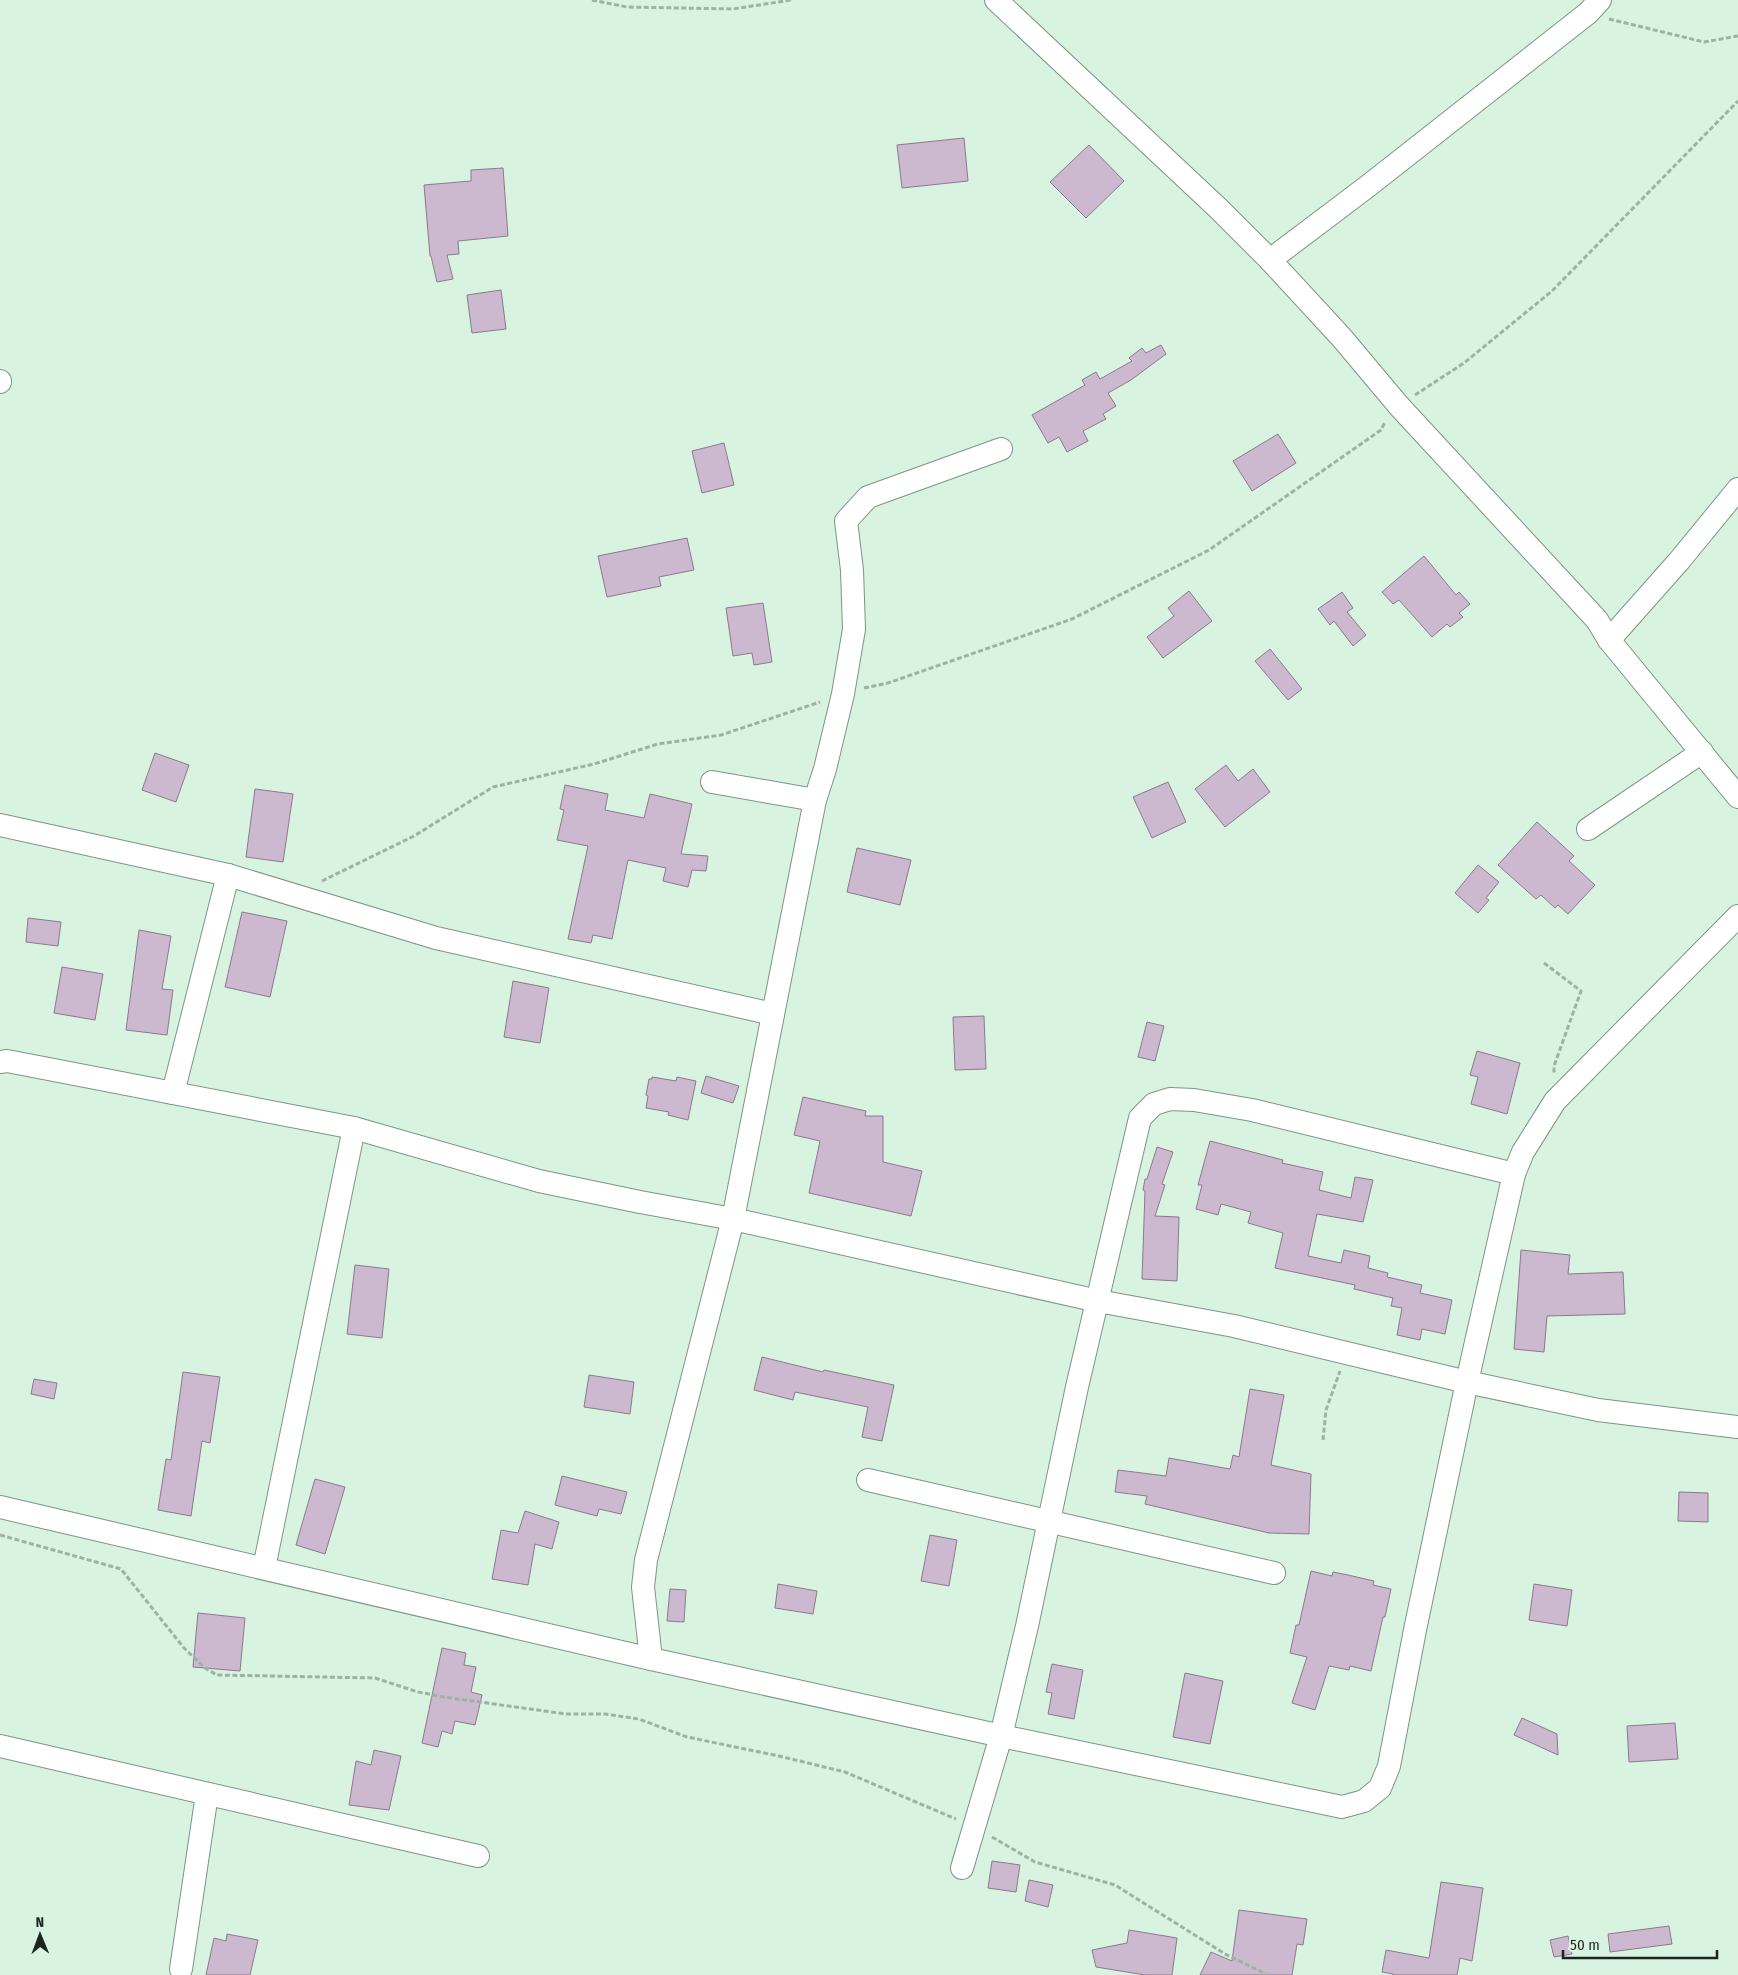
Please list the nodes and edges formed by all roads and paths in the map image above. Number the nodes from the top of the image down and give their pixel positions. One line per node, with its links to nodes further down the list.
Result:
1 (592, 0): 2 (path)
2 (790, 0)
3 (996, 0): 7 (street)
4 (1594, 7): 5 (path); 7 (street)
5 (1738, 36)
6 (1738, 101): 8 (path)
7 (1270, 260): 8 (street)
8 (1399, 406): 11 (street)
9 (1001, 449): 15 (street)
10 (1738, 489): 11 (street)
11 (1609, 640): 12 (street)
12 (1702, 752): 14 (street); 17 (street)
13 (712, 782): 15 (street)
14 (1738, 797)
15 (816, 800): 21 (street)
16 (0, 825): 18 (street)
17 (1588, 829)
18 (228, 876): 21 (street); 23 (street)
19 (1738, 916): 24 (street)
20 (1544, 963): 24 (path)
21 (772, 1014): 27 (street)
22 (0, 1062): 23 (street)
23 (173, 1093): 25 (street)
24 (1555, 1101): 26 (street)
25 (354, 1128): 27 (street); 37 (street)
26 (1514, 1174): 28 (street); 30 (street)
27 (733, 1219): 28 (street); 39 (street)
28 (1098, 1301): 29 (street); 35 (street)
29 (1339, 1351): 30 (street); 32 (path)
30 (1467, 1382): 31 (street); 40 (street)
31 (1738, 1427)
32 (1322, 1440)
33 (868, 1480): 35 (street)
34 (0, 1507): 37 (street)
35 (1049, 1522): 38 (street); 40 (street)
36 (0, 1535): 43 (path)
37 (264, 1568): 39 (street)
38 (1274, 1573)
39 (651, 1659): 40 (street)
40 (1001, 1736): 43 (street)
41 (0, 1746): 42 (street)
42 (207, 1794): 44 (street); 46 (street)
43 (974, 1826): 45 (street); 47 (path)
44 (478, 1856)
45 (962, 1868)
46 (181, 1969)
47 (1268, 1975)

